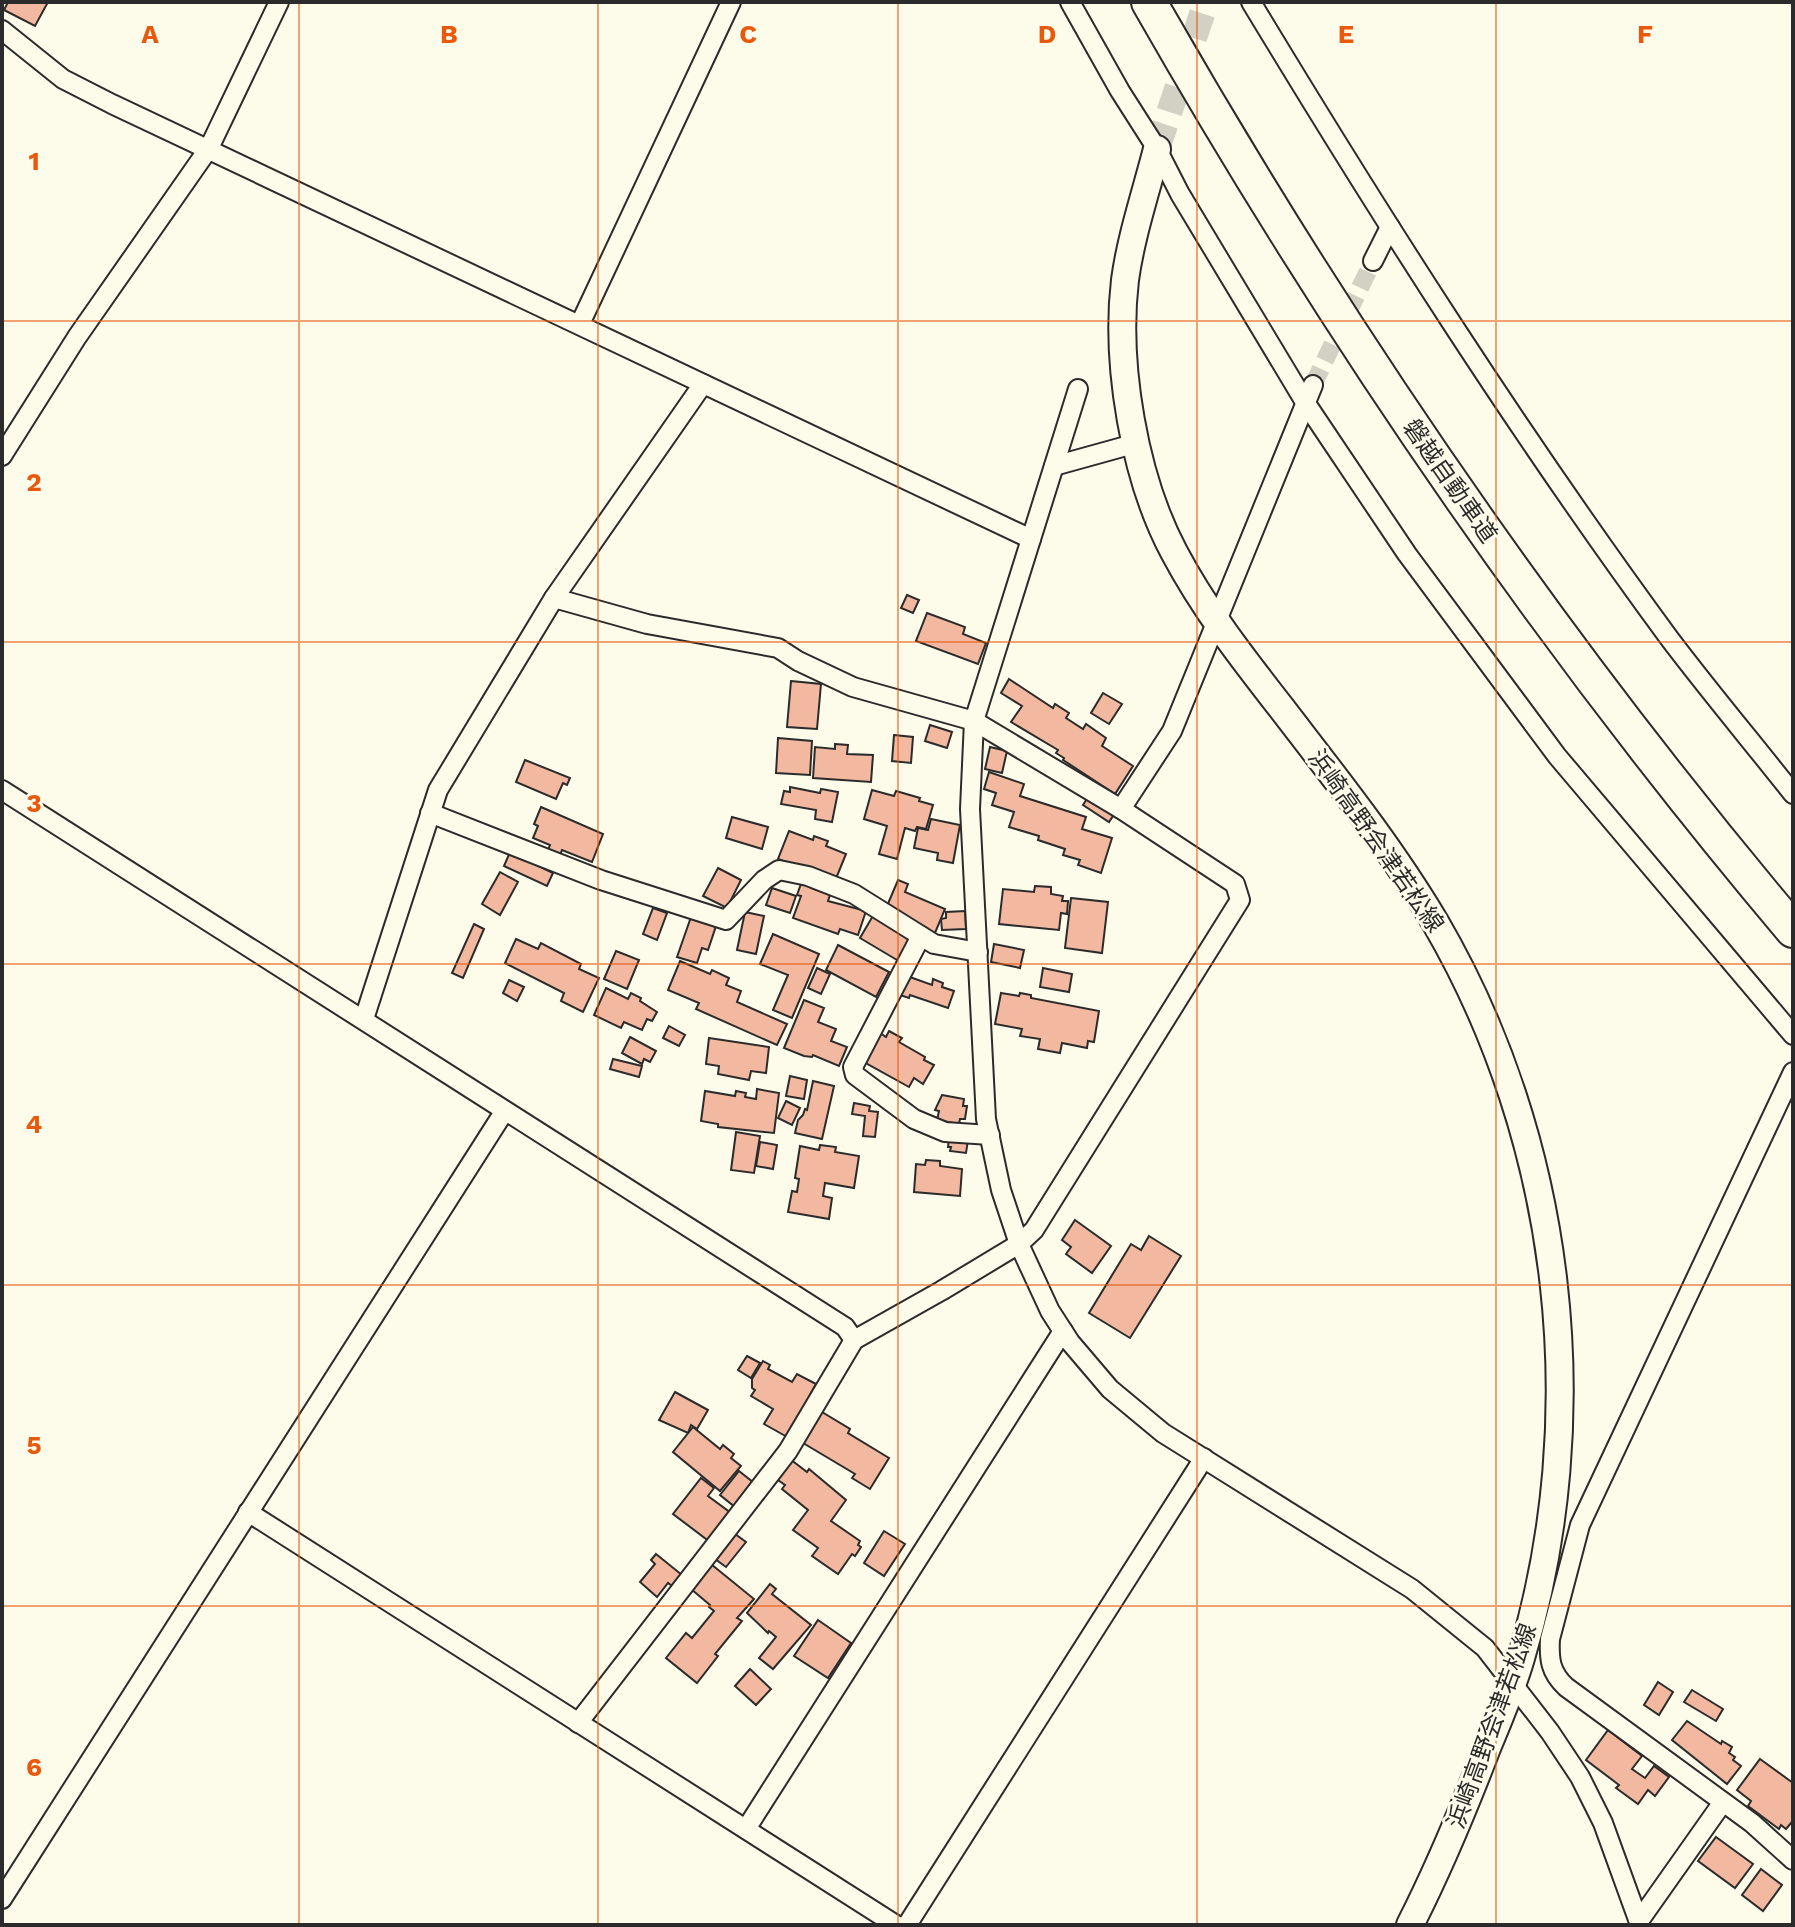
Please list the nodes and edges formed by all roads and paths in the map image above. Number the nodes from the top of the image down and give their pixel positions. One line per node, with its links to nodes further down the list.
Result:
1 (279, 2): 7 (street)
2 (731, 2): 11 (street)
3 (1070, 2): 8 (street)
4 (1149, 2): 26 (highway, 磐越自動車道)
5 (1251, 2): 9 (street)
6 (2, 30): 7 (street)
7 (209, 148): 11 (street); 16 (street)
8 (1157, 149): 14 (street); 15 (main road, 浜崎高野会津若松線)
9 (1390, 227): 10 (street); 23 (street)
10 (1373, 261)
11 (580, 324): 12 (street)
12 (703, 384): 18 (street); 19 (street)
13 (1078, 389): 17 (street)
14 (1309, 394): 20 (street); 30 (street)
15 (1137, 443): 17 (street); 20 (main road, 浜崎高野会津若松線)
16 (2, 456)
17 (1054, 466): 18 (street)
18 (1031, 539): 21 (street)
19 (554, 598): 21 (street); 25 (street)
20 (1216, 621): 24 (street); 39 (main road, 浜崎高野会津若松線)
21 (974, 721): 24 (street); 28 (street)
22 (2, 790): 29 (street)
23 (1793, 794)
24 (1121, 809): 34 (street)
25 (430, 813): 27 (street); 29 (street)
26 (1793, 930)
27 (921, 936): 28 (street); 33 (street)
28 (978, 952): 33 (street)
29 (364, 1019): 32 (street)
30 (1793, 1035)
31 (1793, 1072): 41 (street)
32 (504, 1112): 36 (street); 38 (street)
33 (990, 1135): 34 (street)
34 (1019, 1244): 35 (street); 36 (street)
35 (1063, 1331): 37 (street); 42 (street)
36 (854, 1340): 40 (street)
37 (1204, 1458): 39 (street); 47 (street)
38 (248, 1512): 40 (street); 44 (street)
39 (1512, 1684): 45 (street); 48 (main road, 浜崎高野会津若松線)
40 (578, 1723): 42 (street)
41 (1723, 1802): 43 (street); 45 (street)
42 (746, 1829): 46 (street)
43 (1793, 1860)
44 (2, 1899)
45 (1640, 1923)
46 (896, 1925)
47 (907, 1925)
48 (1410, 1925)

